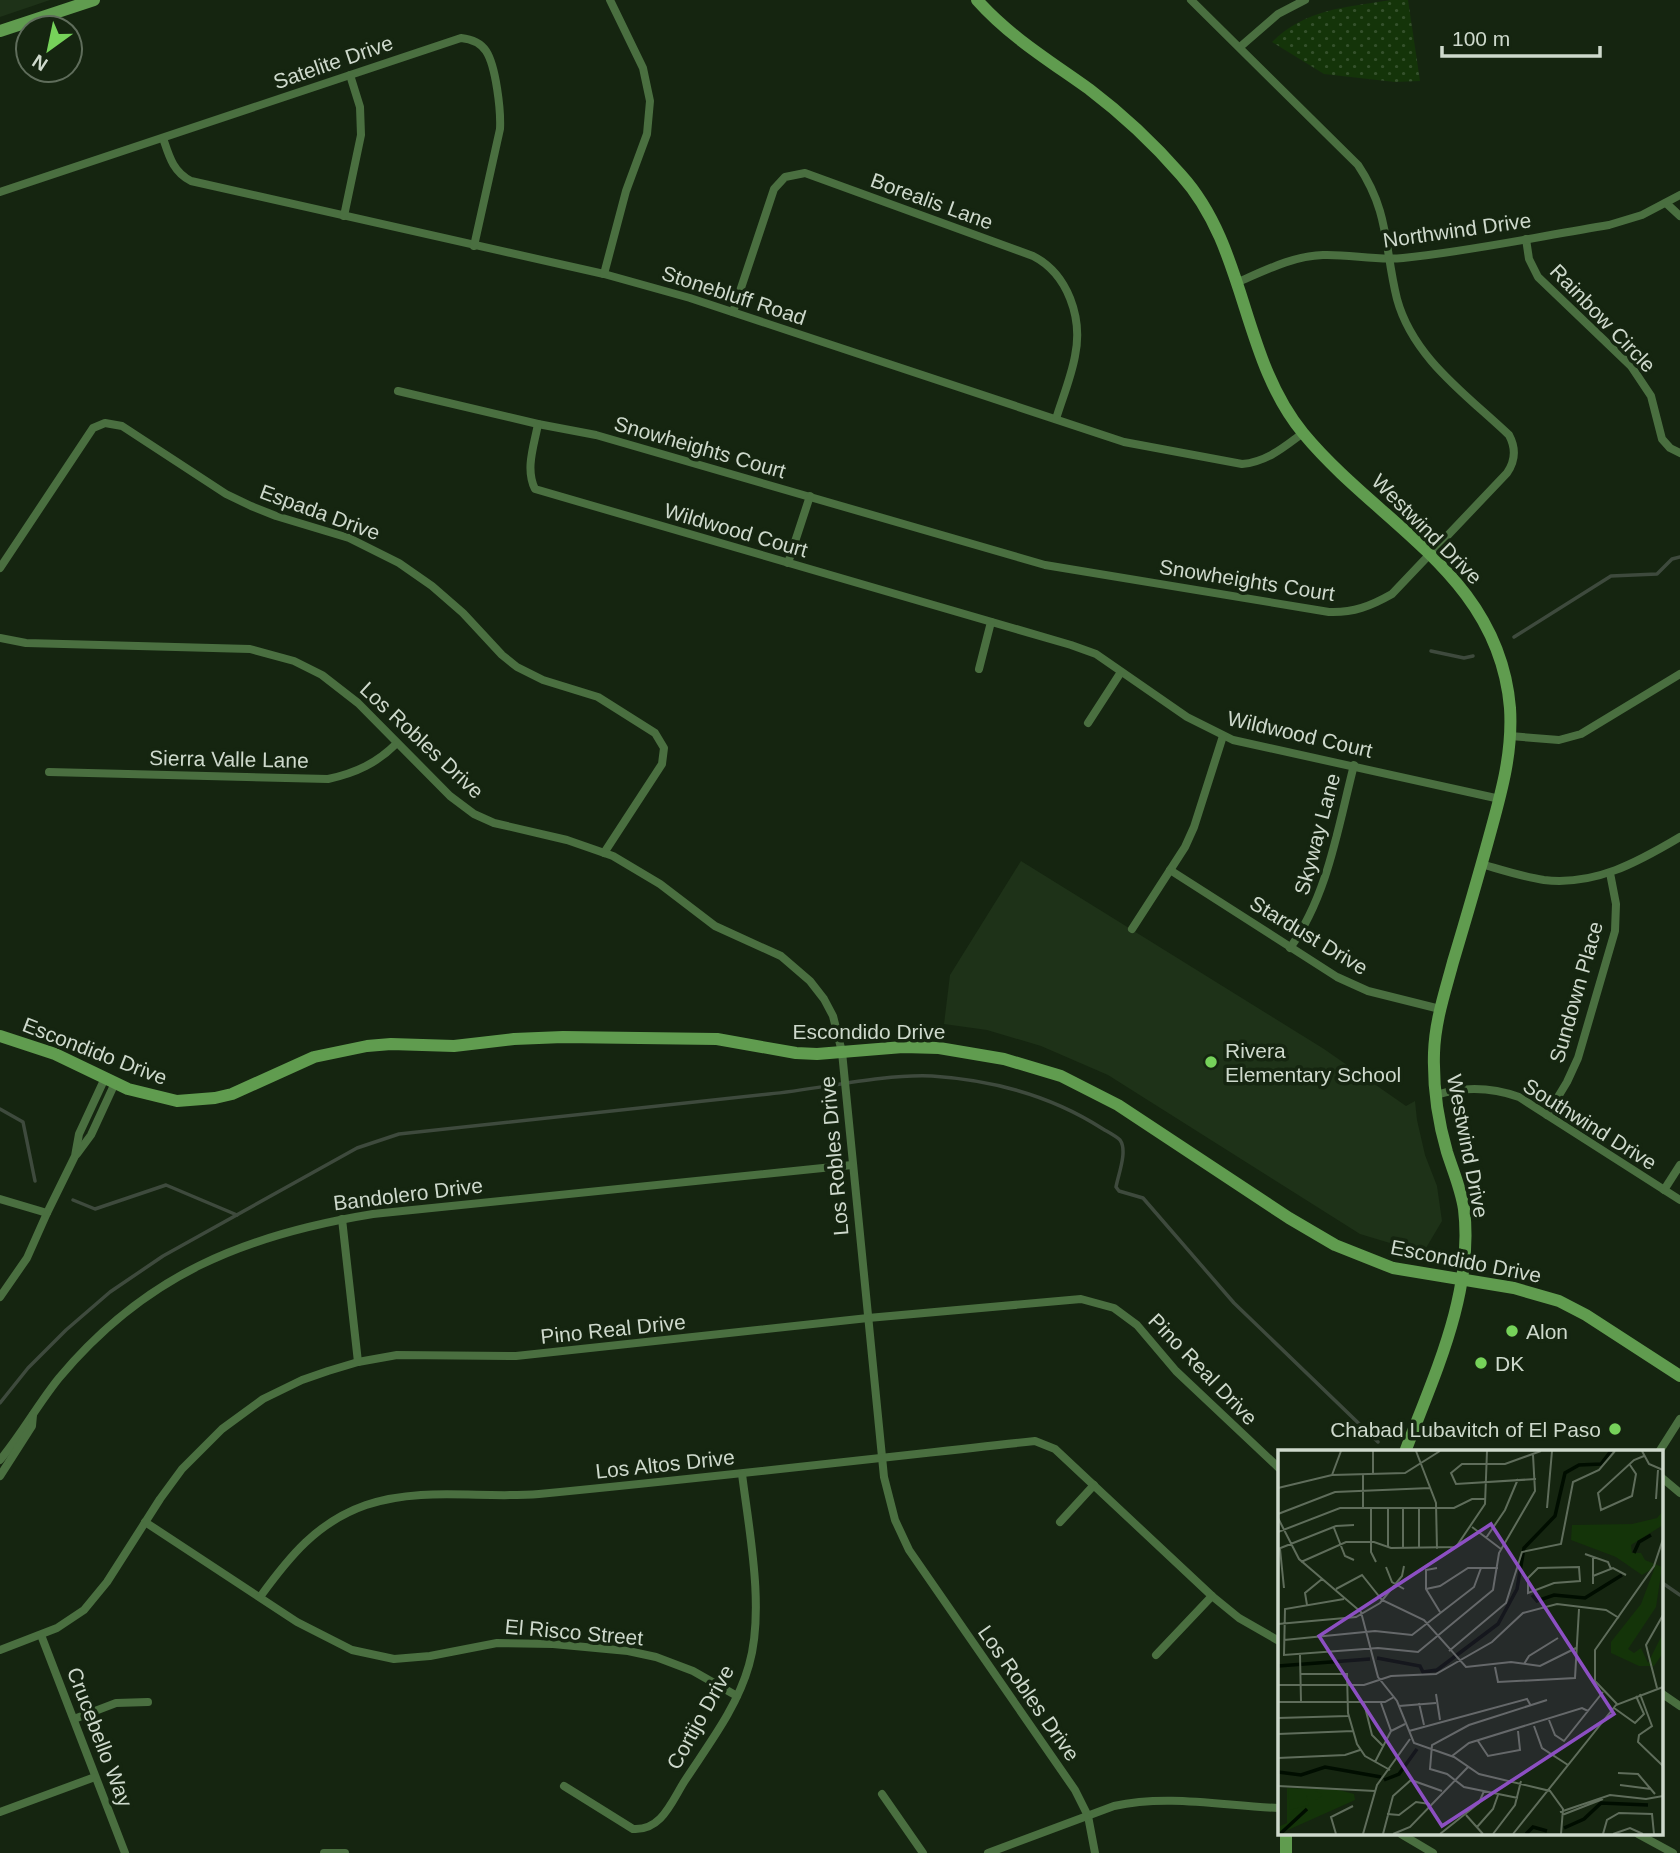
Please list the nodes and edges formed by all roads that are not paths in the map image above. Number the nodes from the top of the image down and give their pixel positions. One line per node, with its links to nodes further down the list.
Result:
1 (94, 0): 6 (street)
2 (610, 0): 18 (street)
3 (977, 0): 19 (street, Westwind Drive)
4 (1191, 0): 7 (street, Snowheights Court)
5 (1305, 0): 7 (street)
6 (0, 31)
7 (1240, 47): 17 (street, Snowheights Court)
8 (350, 75): 9 (street, Satelite Drive); 13 (street); 16 (street, Satelite Drive)
9 (163, 138): 10 (street, Satelite Drive); 13 (street, Stonebluff Road)
10 (0, 192)
11 (1680, 195): 12 (street, Northwind Drive)
12 (1666, 203): 14 (street); 15 (street, Northwind Drive)
13 (344, 216): 16 (street, Stonebluff Road)
14 (1680, 216)
15 (1526, 239): 17 (street, Northwind Drive); 25 (street, Rainbow Circle)
16 (474, 246): 18 (street, Stonebluff Road)
17 (1390, 259): 19 (street, Northwind Drive); 27 (street, Snowheights Court)
18 (604, 274): 20 (street, Stonebluff Road)
19 (1236, 283): 24 (street, Westwind Drive)
20 (733, 312): 22 (street, Stonebluff Road); 22 (street, Borealis Lane)
21 (398, 391): 23 (street, Snowheights Court)
22 (1056, 419): 24 (street, Stonebluff Road)
23 (538, 424): 26 (street, Snowheights Court); 28 (street, Wildwood Court)
24 (1303, 433): 27 (street, Westwind Drive)
25 (1680, 453)
26 (810, 496): 27 (street, Snowheights Court); 28 (street)
27 (1429, 554): 37 (street, Westwind Drive)
28 (788, 563): 30 (street, Wildwood Court)
29 (0, 568): 43 (street, Espada Drive)
30 (990, 622): 32 (street); 33 (street, Wildwood Court)
31 (0, 638): 38 (street, Los Robles Drive)
32 (979, 668)
33 (1122, 672): 35 (street); 36 (street, Wildwood Court)
34 (1680, 674): 37 (street)
35 (1088, 723)
36 (1223, 736): 39 (street, Wildwood Court); 45 (street)
37 (1510, 736): 41 (street, Westwind Drive)
38 (397, 743): 40 (street, Sierra Valle Lane); 43 (street, Los Robles Drive)
39 (1354, 765): 41 (street, Wildwood Court); 48 (street, Skyway Lane)
40 (48, 772)
41 (1500, 799): 44 (street, Westwind Drive)
42 (1680, 837): 46 (street)
43 (604, 853): 51 (street, Los Robles Drive)
44 (1481, 864): 46 (street); 49 (street, Westwind Drive)
45 (1170, 870): 47 (street); 48 (street, Stardust Drive)
46 (1610, 873): 54 (street, Sundown Place)
47 (1132, 929)
48 (1290, 948): 49 (street, Stardust Drive)
49 (1440, 1009): 53 (street, Westwind Drive)
50 (0, 1036): 52 (street, Escondido Drive)
51 (842, 1052): 52 (street, Escondido Drive); 55 (street, Los Robles Drive); 62 (street, Escondido Drive)
52 (110, 1080): 60 (street)
53 (1436, 1096): 54 (street, Southwind Drive); 62 (street, Westwind Drive)
54 (1547, 1115): 57 (street, Southwind Drive)
55 (852, 1165): 61 (street, Bandolero Drive); 64 (street, Los Robles Drive)
56 (1680, 1165): 57 (street)
57 (1664, 1190): 59 (street, Southwind Drive)
58 (0, 1199): 60 (street)
59 (1680, 1200)
60 (47, 1213): 63 (street)
61 (342, 1219): 65 (street); 67 (street, Bandolero Drive)
62 (1462, 1279): 66 (street, Escondido Drive); 69 (street, Westwind Drive)
63 (0, 1297)
64 (868, 1318): 65 (street, Pino Real Drive); 71 (street, Los Robles Drive); 73 (street, Pino Real Drive)
65 (358, 1362): 79 (street, Pino Real Drive)
66 (1680, 1376)
67 (33, 1415): 72 (street, Bandolero Drive); 75 (street, Bandolero Drive)
68 (1680, 1419): 70 (street)
69 (1406, 1450)
70 (1660, 1450)
71 (883, 1457): 74 (street, Los Altos Drive); 77 (street, Los Altos Drive); 97 (street, Los Robles Drive)
72 (0, 1460)
73 (1278, 1467)
74 (742, 1474): 82 (street, Los Altos Drive); 88 (street, Cortijo Drive)
75 (0, 1476)
76 (1662, 1479): 78 (street)
77 (1094, 1485): 80 (street); 81 (street, Los Altos Drive)
78 (1680, 1493)
79 (145, 1522): 82 (street, El Risco Street); 83 (street, Pino Real Drive)
80 (1060, 1522)
81 (1212, 1596): 84 (street, Los Altos Drive); 86 (street)
82 (260, 1597): 88 (street, El Risco Street)
83 (41, 1635): 85 (street, Pino Real Drive); 91 (street, Crucebello Way)
84 (1278, 1641)
85 (0, 1650)
86 (1156, 1655)
87 (1662, 1694): 90 (street)
88 (737, 1696): 93 (street, Cortijo Drive)
89 (148, 1702): 91 (street)
90 (1680, 1706)
91 (74, 1719): 92 (street, Crucebello Way)
92 (95, 1777): 96 (street); 100 (street, Crucebello Way)
93 (564, 1786)
94 (882, 1794): 103 (street)
95 (1278, 1808): 97 (street)
96 (0, 1812)
97 (1088, 1816): 104 (street); 105 (street, Los Robles Drive)
98 (1404, 1836): 106 (street)
99 (1643, 1836): 107 (street)
100 (125, 1853)
101 (324, 1853): 102 (street)
102 (345, 1853)
103 (923, 1853)
104 (988, 1853)
105 (1096, 1853)
106 (1433, 1853)
107 (1673, 1853)

